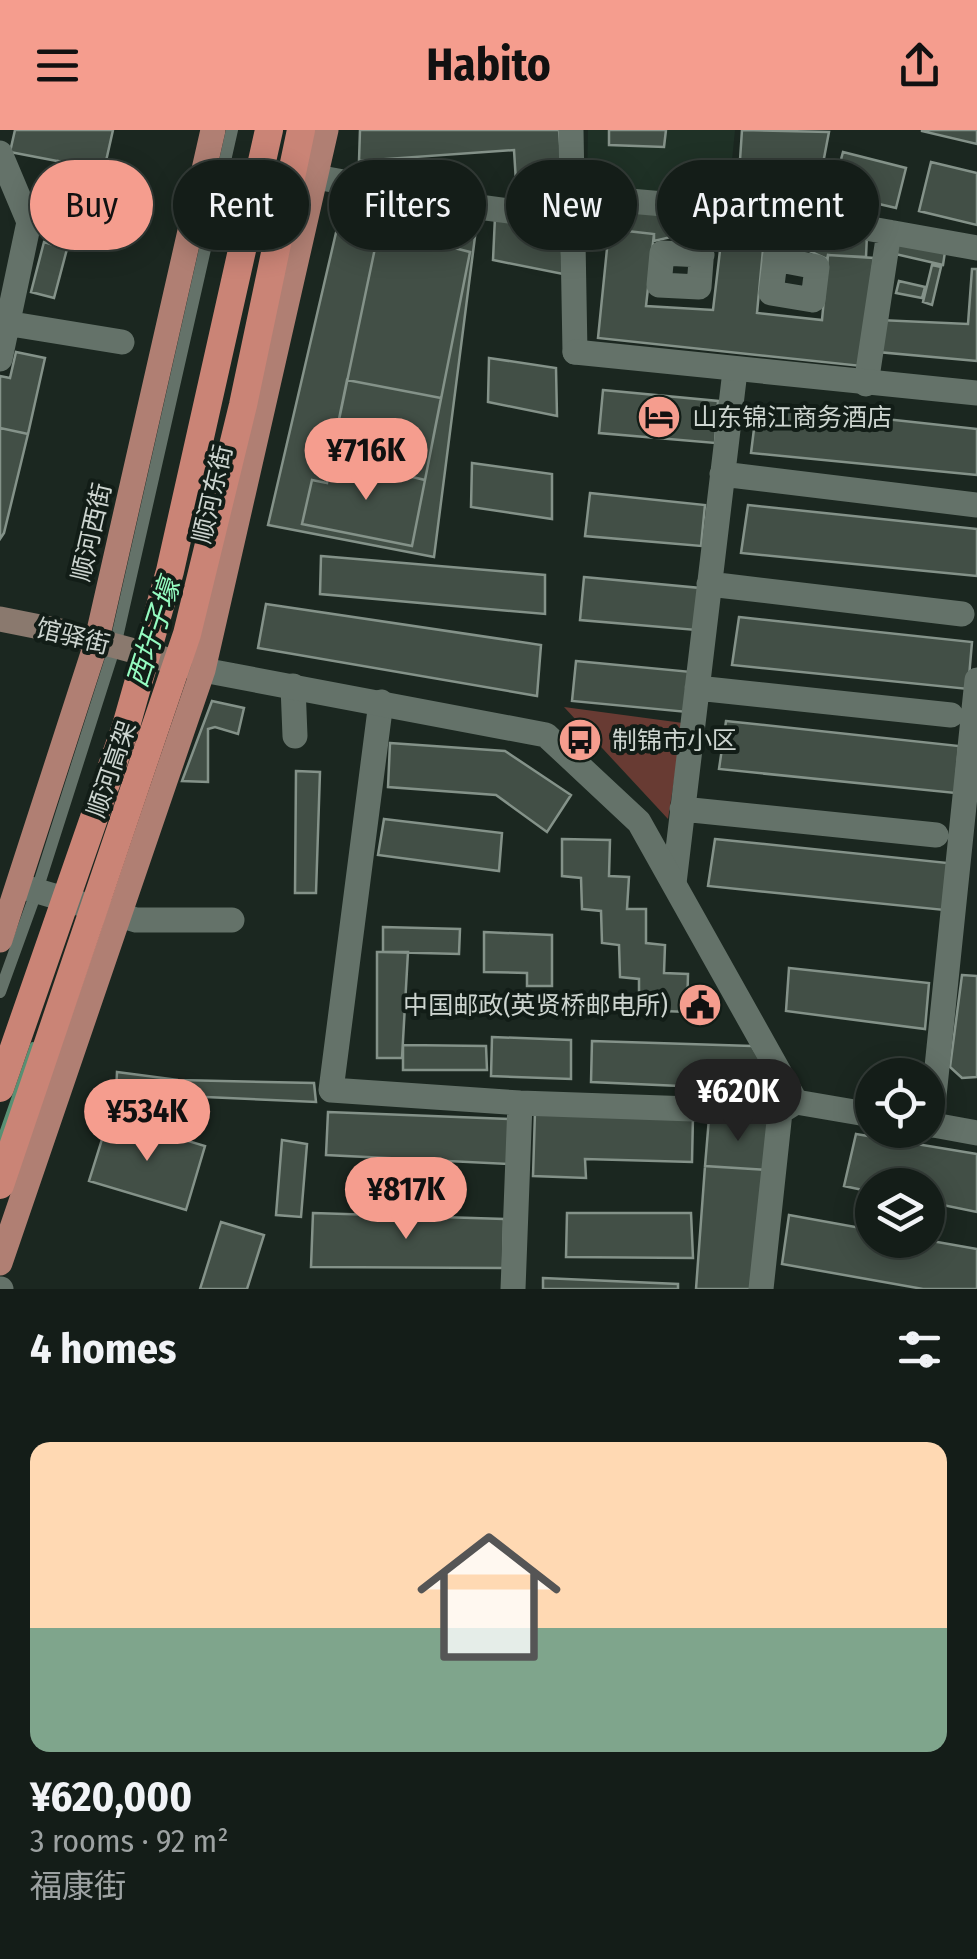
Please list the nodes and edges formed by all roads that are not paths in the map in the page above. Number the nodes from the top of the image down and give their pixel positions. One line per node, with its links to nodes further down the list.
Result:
1 (213, 130): 30 (main road, 顺河西街)
2 (232, 130): 30 (lane)
3 (270, 130): 47 (highway, 顺河高架)
4 (301, 130): 53 (highway, 顺河高架)
5 (326, 130): 9 (main road, 顺河东街)
6 (570, 130): 8 (street)
7 (0, 153): 19 (street)
8 (572, 160)
9 (316, 177): 10 (street); 31 (main road, 顺河东街)
10 (506, 208)
11 (879, 230): 12 (street)
12 (889, 232): 13 (street); 23 (street)
13 (977, 248)
14 (574, 250): 22 (street)
15 (702, 250): 17 (street)
16 (777, 250): 18 (street)
17 (702, 255)
18 (776, 259)
19 (4, 323): 20 (street); 21 (street)
20 (122, 342)
21 (0, 359)
22 (735, 371): 23 (street); 25 (street)
23 (866, 384): 24 (street)
24 (977, 393)
25 (722, 474): 26 (street); 27 (street)
26 (977, 504)
27 (709, 584): 28 (street); 34 (street)
28 (962, 614)
29 (0, 619): 30 (main road, 馆驿街)
30 (106, 645): 31 (main road, 馆驿街); 41 (main road, 顺河西街)
31 (202, 658): 33 (street); 42 (main road, 顺河东街)
32 (977, 680): 46 (street)
33 (293, 686): 35 (street); 37 (street)
34 (697, 688): 36 (street); 38 (street)
35 (381, 702): 40 (street); 48 (street)
36 (951, 715)
37 (294, 736)
38 (682, 809): 39 (street); 40 (street)
39 (936, 835)
40 (674, 883): 49 (street)
41 (28, 888): 42 (street); 44 (main road, 顺河西街); 45 (lane)
42 (118, 916): 43 (street); 54 (main road, 顺河东街)
43 (232, 920)
44 (0, 940)
45 (0, 992)
46 (936, 1058)
47 (0, 1088)
48 (520, 1102): 49 (street); 55 (street)
49 (788, 1107): 50 (street); 56 (street)
50 (855, 1113)
51 (945, 1127): 52 (street)
52 (977, 1133)
53 (0, 1185)
54 (0, 1263)
55 (513, 1289)
56 (762, 1289)

